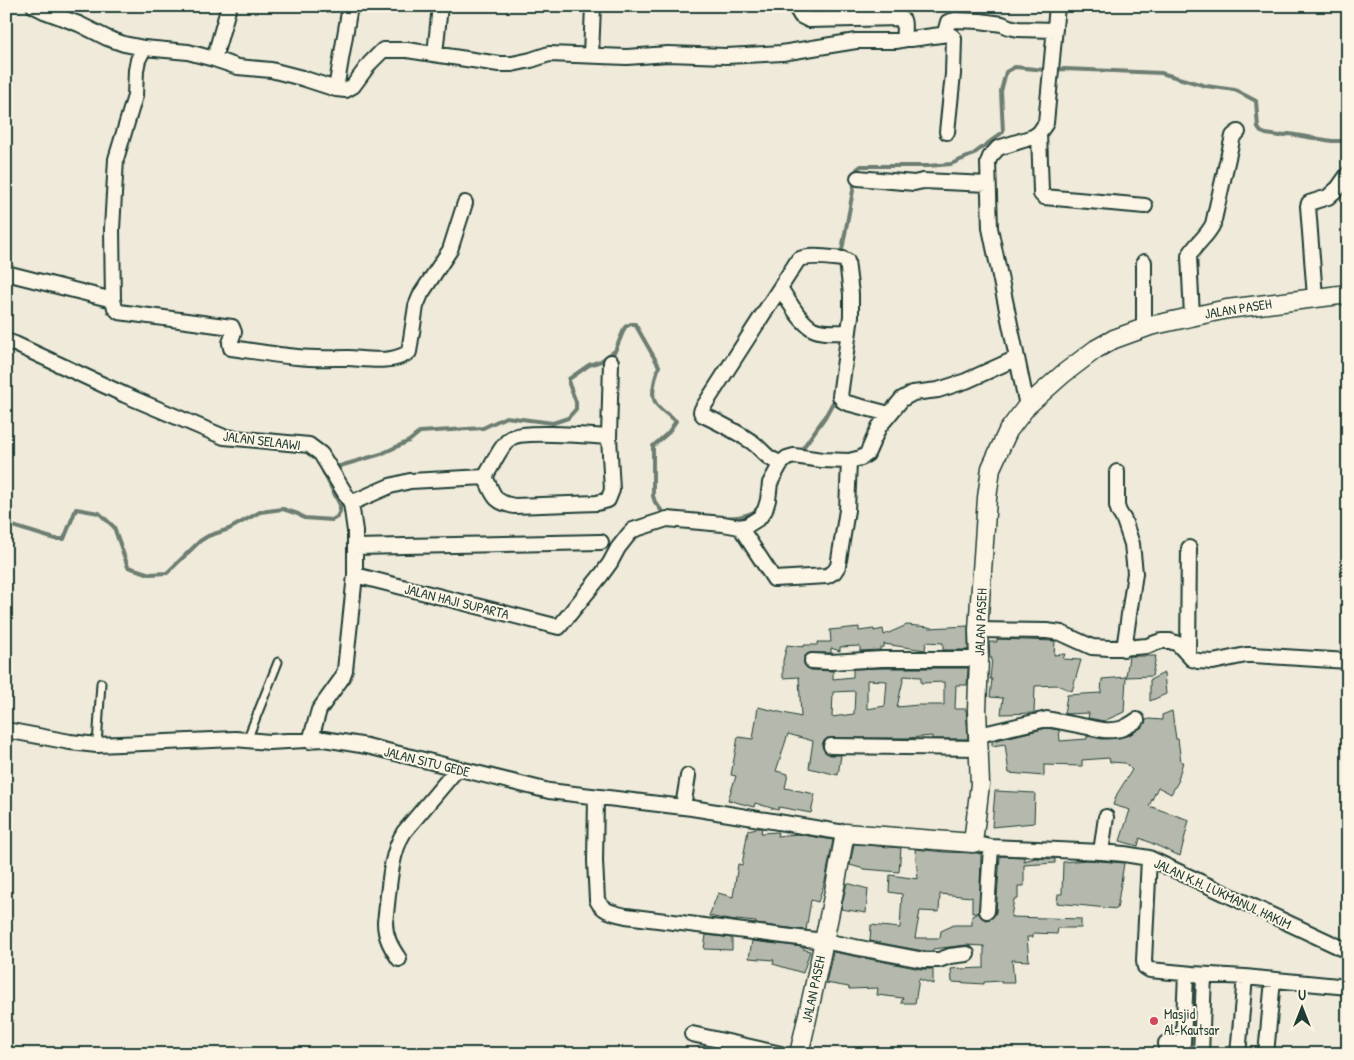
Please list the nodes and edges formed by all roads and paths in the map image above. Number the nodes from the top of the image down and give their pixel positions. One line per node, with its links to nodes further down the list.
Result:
1 (34, 6): 11 (street)
2 (229, 6): 14 (street)
3 (350, 6): 15 (street)
4 (440, 6): 12 (street)
5 (593, 6): 13 (street)
6 (795, 6): 10 (street)
7 (1057, 6): 8 (street)
8 (1055, 30): 9 (street); 18 (street)
9 (948, 34): 10 (street); 16 (street)
10 (906, 38): 13 (street)
11 (144, 48): 14 (street); 30 (street)
12 (434, 54): 13 (street); 15 (street)
13 (591, 55)
14 (214, 59): 15 (street)
15 (336, 90)
16 (947, 132)
17 (1238, 132): 31 (street)
18 (1039, 133): 21 (street); 24 (street)
19 (1348, 174): 22 (street)
20 (858, 178): 21 (street)
21 (988, 184): 35 (street)
22 (1343, 191): 29 (street)
23 (465, 203): 30 (street)
24 (1145, 206)
25 (1144, 262): 32 (street)
26 (6, 273): 30 (street)
27 (780, 288): 33 (street); 33 (street); 41 (street)
28 (1348, 294): 29 (street, JALAN PASEH)
29 (1315, 297): 31 (street, JALAN PASEH)
30 (113, 300)
31 (1192, 316): 32 (street, JALAN PASEH)
32 (1144, 328): 37 (street, JALAN PASEH)
33 (846, 332): 38 (street)
34 (6, 341): 44 (street, JALAN SELAAWI)
35 (1017, 358): 37 (street); 38 (street)
36 (611, 362): 39 (street)
37 (1027, 406): 50 (street, JALAN PASEH)
38 (889, 414): 40 (street)
39 (609, 437): 43 (street); 43 (street)
40 (849, 461): 41 (street); 45 (street)
41 (777, 462): 45 (street)
42 (1117, 472): 51 (street)
43 (485, 477): 44 (street)
44 (351, 503): 47 (street)
45 (740, 527): 49 (street, JALAN HAJI SUPARTA)
46 (601, 542): 47 (street)
47 (355, 547): 49 (street)
48 (1189, 548): 52 (street)
49 (355, 575): 61 (street)
50 (978, 630): 51 (street); 53 (street, JALAN PASEH)
51 (1124, 649): 52 (street)
52 (1188, 655): 55 (street)
53 (979, 659): 54 (street); 62 (street, JALAN PASEH)
54 (812, 661)
55 (1348, 661)
56 (278, 662): 60 (lane)
57 (101, 683): 63 (lane)
58 (1137, 720): 62 (street)
59 (6, 730): 63 (street, JALAN SITU GEDE)
60 (247, 740): 61 (street, JALAN SITU GEDE); 63 (street, JALAN SITU GEDE)
61 (310, 740): 65 (street, JALAN SITU GEDE)
62 (979, 742): 64 (street); 71 (street, JALAN PASEH)
63 (97, 745)
64 (831, 746)
65 (457, 768): 67 (street, JALAN SITU GEDE); 79 (street)
66 (688, 776): 68 (street)
67 (596, 797): 68 (street, JALAN SITU GEDE); 76 (street)
68 (683, 807): 70 (street, JALAN SITU GEDE)
69 (1106, 817): 73 (street)
70 (845, 833): 71 (street); 76 (street, JALAN PASEH)
71 (973, 843): 72 (street, JALAN K.H. LUKMANUL HAKIM)
72 (992, 847): 73 (street, JALAN K.H. LUKMANUL HAKIM); 75 (street)
73 (1101, 852): 74 (street, JALAN K.H. LUKMANUL HAKIM)
74 (1149, 858): 77 (street, JALAN K.H. LUKMANUL HAKIM); 80 (street)
75 (987, 911)
76 (823, 941): 78 (street); 87 (street, JALAN PASEH)
77 (1348, 951)
78 (967, 954)
79 (398, 959)
80 (1186, 974): 81 (street); 88 (street)
81 (1204, 975): 82 (street); 89 (street)
82 (1245, 977): 83 (street); 90 (street)
83 (1273, 980): 84 (street); 91 (street)
84 (1348, 988)
85 (692, 1034): 86 (street)
86 (782, 1054)
87 (799, 1054)
88 (1166, 1054)
89 (1201, 1054)
90 (1238, 1054)
91 (1266, 1054)

